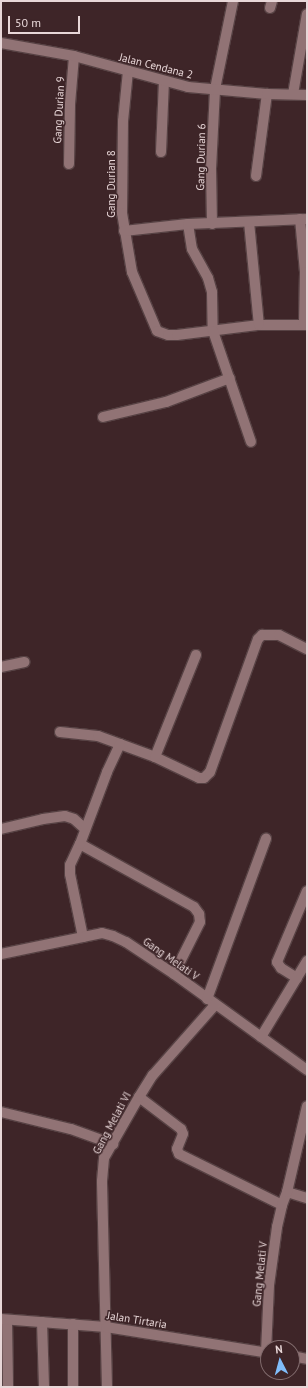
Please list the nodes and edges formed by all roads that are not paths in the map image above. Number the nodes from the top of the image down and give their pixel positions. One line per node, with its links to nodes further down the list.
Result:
1 (233, 1): 7 (street, Gang Durian 6)
2 (307, 14): 9 (street)
3 (1, 43): 4 (street, Jalan Cendana 2)
4 (74, 56): 5 (street, Jalan Cendana 2); 12 (street, Gang Durian 9)
5 (128, 71): 6 (street, Jalan Cendana 2); 18 (street, Gang Durian 8)
6 (164, 81): 7 (street, Jalan Cendana 2); 11 (street)
7 (215, 90): 8 (street, Jalan Cendana 2); 17 (street, Gang Durian 6)
8 (267, 94): 9 (street, Jalan Cendana 2); 13 (street)
9 (293, 94): 10 (street, Jalan Cendana 2)
10 (307, 95)
11 (161, 152)
12 (69, 164)
13 (256, 176)
14 (303, 219): 15 (street); 20 (street)
15 (250, 222): 17 (street); 19 (street)
16 (188, 224): 17 (street); 18 (street); 21 (street)
17 (212, 224)
18 (124, 231): 21 (street, Gang Durian 8)
19 (259, 325): 20 (street, Gang Durian 8); 21 (street, Gang Durian 8)
20 (306, 325)
21 (213, 331): 22 (street)
22 (230, 378): 23 (street); 24 (street)
23 (103, 416)
24 (251, 442)
25 (307, 649): 31 (street)
26 (196, 655): 31 (street)
27 (24, 662): 28 (street)
28 (1, 667)
29 (60, 732): 30 (street)
30 (120, 744): 31 (street); 33 (street)
31 (155, 757)
32 (1, 829): 33 (street)
33 (85, 829): 35 (street)
34 (266, 840): 42 (street)
35 (80, 844): 37 (street); 40 (street)
36 (307, 891): 41 (street)
37 (83, 937): 38 (street, Gang Melati V); 40 (street, Gang Melati V)
38 (1, 954)
39 (307, 961): 41 (street)
40 (174, 974): 42 (street, Gang Melati V)
41 (297, 978): 43 (street)
42 (211, 1002): 43 (street, Gang Melati V); 45 (street, Gang Melati VI)
43 (261, 1037): 44 (street, Gang Melati V)
44 (307, 1070)
45 (139, 1097): 48 (street, Gang Melati VI); 51 (street)
46 (307, 1106): 49 (street, Gang Melati V)
47 (1, 1112): 48 (street)
48 (113, 1144): 55 (street, Gang Melati VI)
49 (288, 1192): 50 (street); 51 (street, Gang Melati V)
50 (307, 1198)
51 (282, 1205): 56 (street, Gang Melati V)
52 (4, 1319): 53 (street, Jalan Tirtaria); 58 (street)
53 (42, 1322): 54 (street, Jalan Tirtaria); 59 (street)
54 (73, 1324): 55 (street, Jalan Tirtaria); 60 (street)
55 (106, 1326): 57 (street, Jalan Tirtaria); 61 (street, Gang Melati VI)
56 (267, 1340)
57 (260, 1351)
58 (8, 1387)
59 (44, 1387)
60 (73, 1387)
61 (107, 1387)

